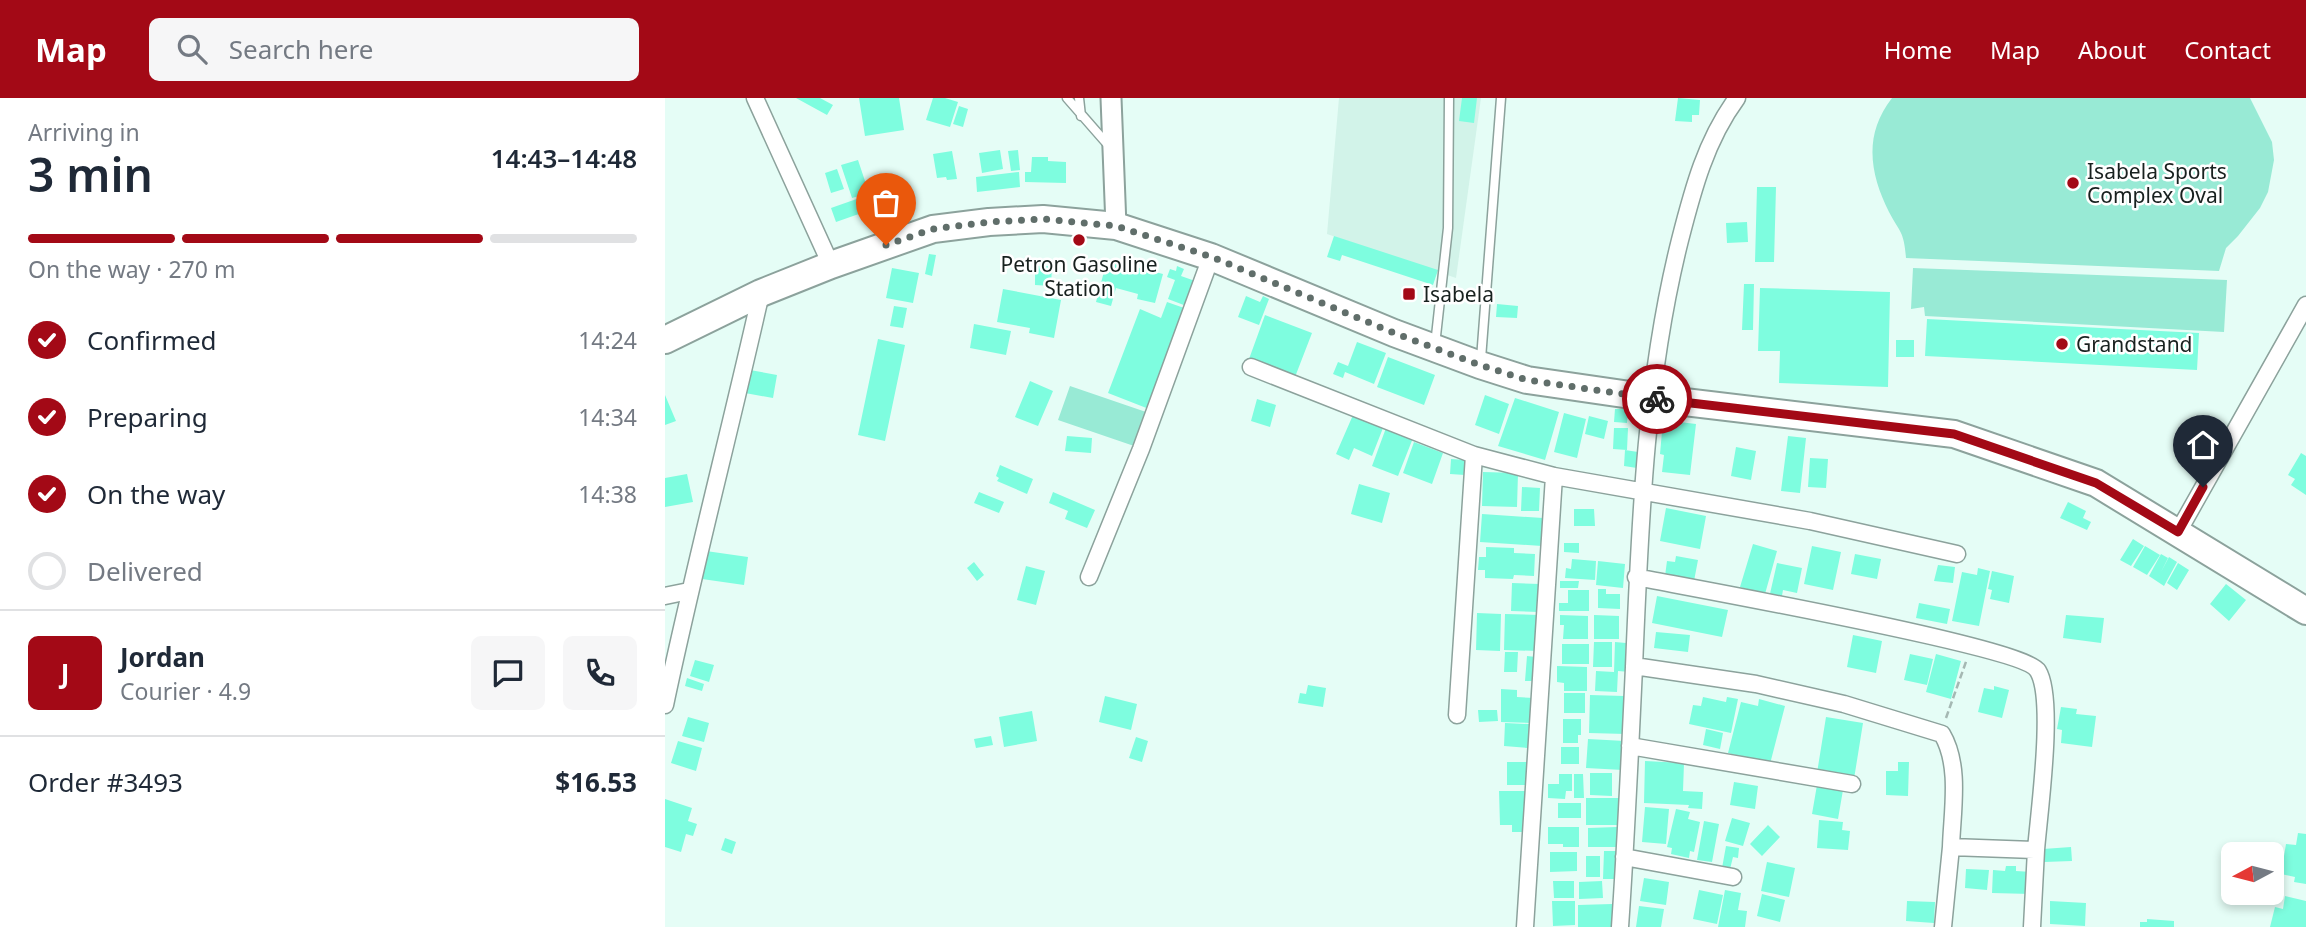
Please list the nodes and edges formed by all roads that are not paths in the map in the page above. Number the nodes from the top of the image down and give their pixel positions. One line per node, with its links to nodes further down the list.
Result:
1 (755, 98): 12 (street)
2 (1067, 98): 8 (lane)
3 (1079, 98): 8 (lane)
4 (1111, 98): 9 (street)
5 (1449, 98): 16 (lane)
6 (1501, 98): 17 (lane)
7 (1737, 98): 19 (street)
8 (1081, 116): 9 (lane)
9 (1113, 151): 10 (street)
10 (1116, 226): 11 (highway); 12 (highway)
11 (1212, 257): 16 (highway); 25 (street)
12 (831, 265): 13 (highway)
13 (761, 293): 15 (highway); 27 (street)
14 (2306, 305): 23 (street)
15 (665, 340)
16 (1435, 348): 17 (highway)
17 (1480, 365): 19 (highway)
18 (1251, 367): 20 (street)
19 (1651, 398): 22 (street); 23 (highway)
20 (1474, 455): 21 (street); 32 (street)
21 (1554, 476): 22 (street); 39 (street)
22 (1643, 491): 24 (street); 26 (street)
23 (2178, 532): 29 (highway)
24 (1957, 554)
25 (1089, 577)
26 (1636, 577): 30 (street); 36 (street)
27 (689, 591): 28 (street); 31 (street)
28 (665, 596)
29 (2306, 611)
30 (1634, 666): 33 (street); 35 (street)
31 (665, 705)
32 (1457, 715)
33 (1630, 746): 34 (street); 37 (street)
34 (1852, 784)
35 (1951, 847): 36 (street); 41 (street)
36 (2036, 850): 42 (street)
37 (1625, 857): 38 (street); 40 (street)
38 (1733, 877)
39 (1525, 927)
40 (1620, 927)
41 (1943, 927)
42 (2032, 927)

